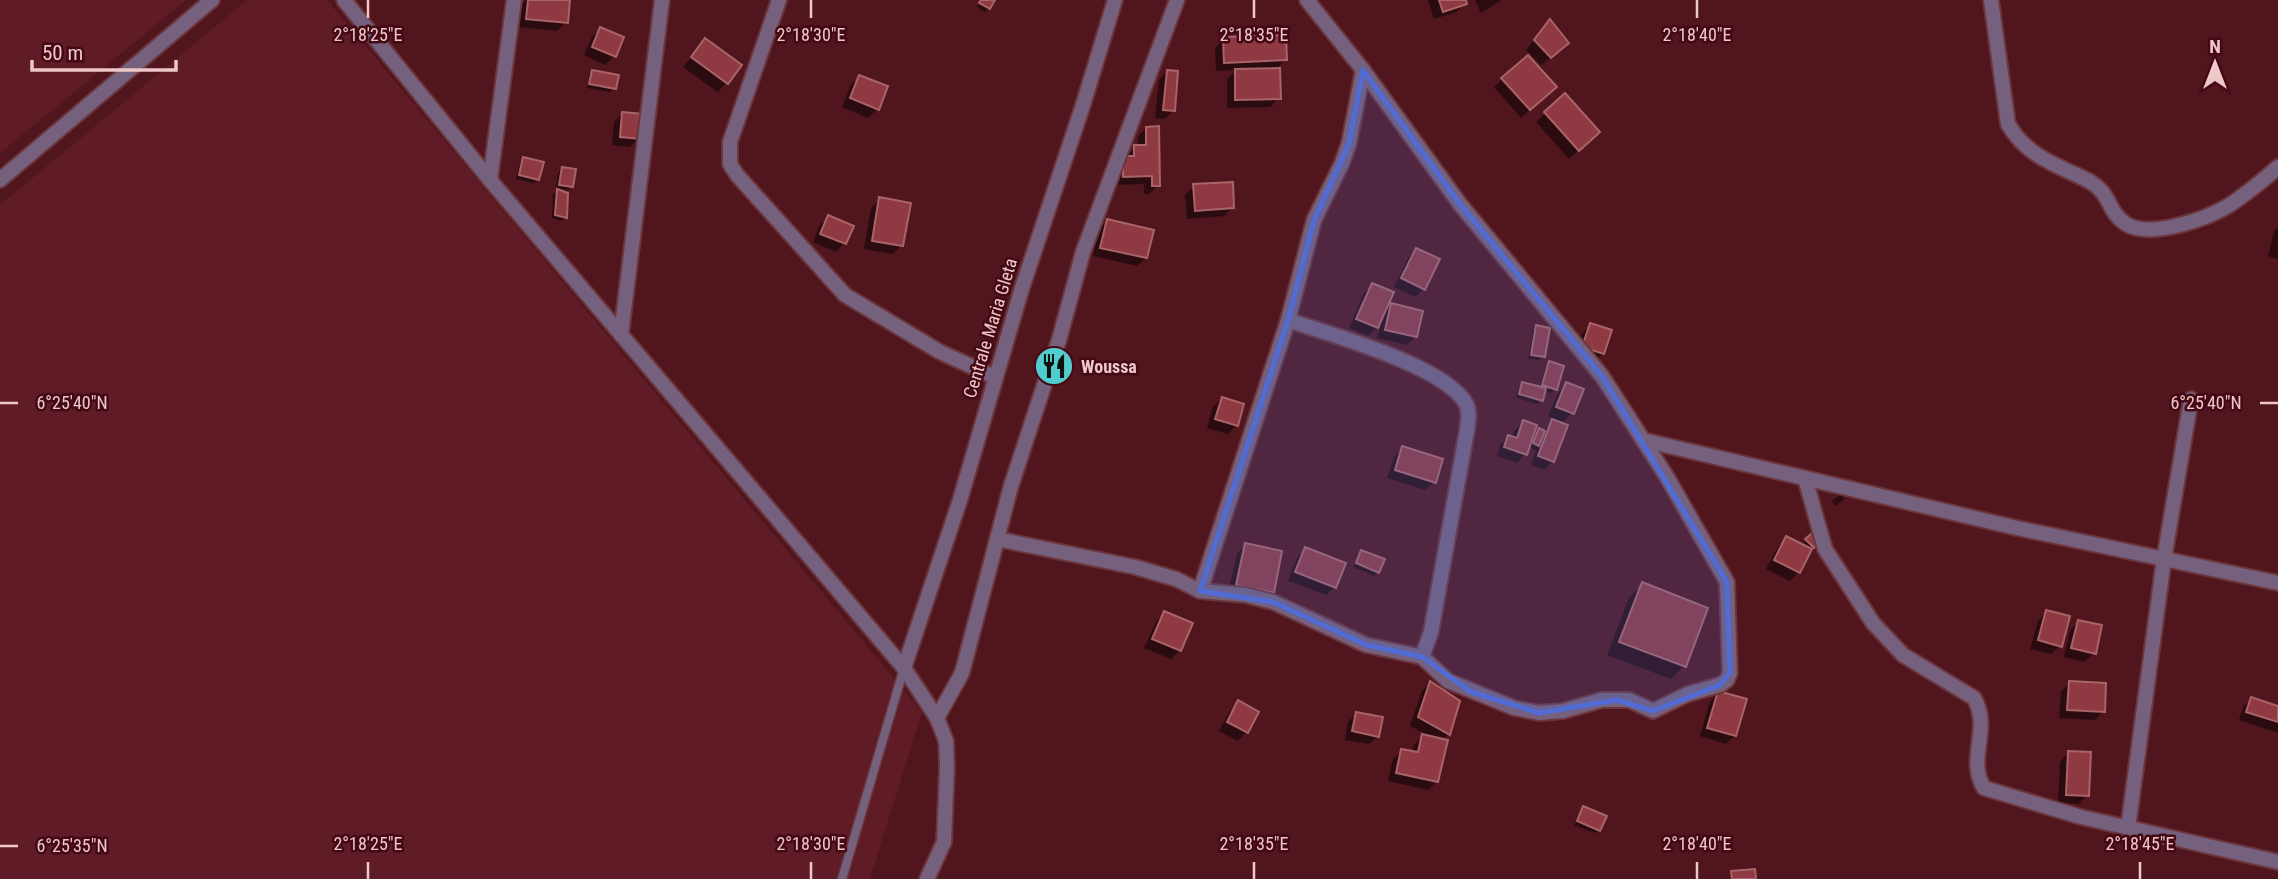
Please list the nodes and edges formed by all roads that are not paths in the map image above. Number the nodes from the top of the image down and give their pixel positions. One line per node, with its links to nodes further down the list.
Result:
1 (212, 0): 12 (street)
2 (344, 0): 13 (street)
3 (514, 0): 13 (street)
4 (662, 0): 15 (street)
5 (779, 0): 16 (street)
6 (1115, 0): 16 (street, Centrale Maria Gleta)
7 (1177, 0): 20 (street)
8 (1307, 0): 10 (street)
9 (1991, 0): 11 (street)
10 (1363, 70): 14 (street); 18 (street)
11 (2278, 167)
12 (0, 180)
13 (490, 180): 15 (street)
14 (1288, 320): 23 (street); 24 (street)
15 (621, 335): 25 (street)
16 (995, 377): 25 (street, Centrale Maria Gleta)
17 (2191, 399): 21 (street)
18 (1643, 440): 19 (street); 24 (street)
19 (1805, 478): 21 (street); 27 (street)
20 (997, 539): 23 (street); 26 (street)
21 (2164, 559): 22 (street); 27 (street)
22 (2278, 583)
23 (1200, 591): 24 (street)
24 (1422, 657)
25 (904, 668): 26 (street); 29 (lane)
26 (937, 718): 30 (street)
27 (2128, 828): 28 (street)
28 (2278, 862)
29 (842, 879)
30 (927, 879)

